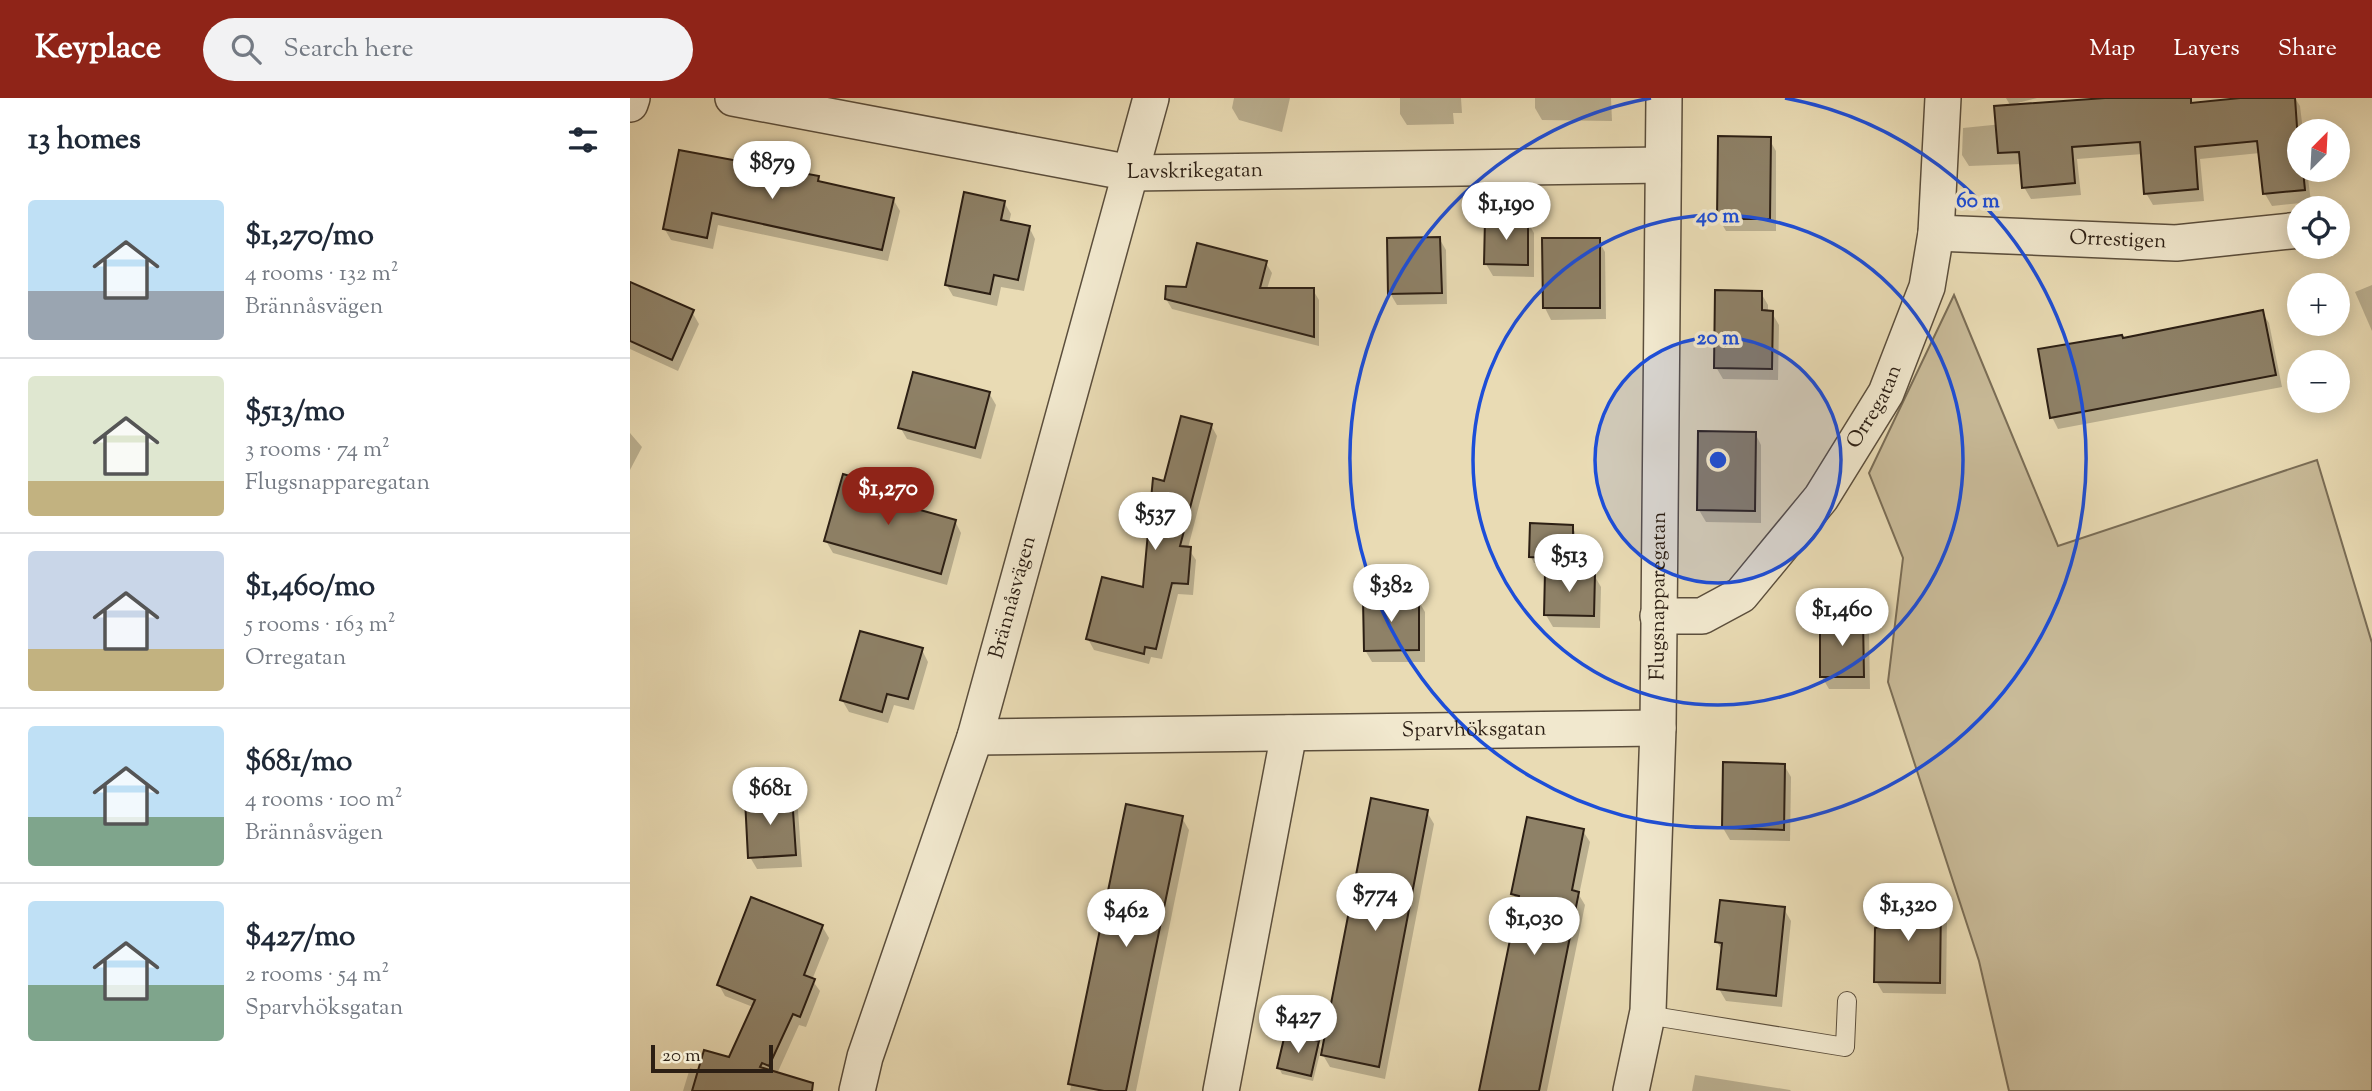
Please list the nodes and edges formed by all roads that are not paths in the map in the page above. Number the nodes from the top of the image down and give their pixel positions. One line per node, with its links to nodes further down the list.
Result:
1 (632, 98): 6 (street)
2 (733, 98): 8 (street, Lavskrikegatan)
3 (1152, 98): 8 (street, Brännåsvägen)
4 (1664, 98): 7 (street, Flugsnapparegatan)
5 (1943, 98): 10 (street, Orregatan)
6 (630, 104)
7 (1663, 165): 8 (street, Lavskrikegatan); 11 (street, Flugsnapparegatan)
8 (1131, 173): 14 (street, Brännåsvägen)
9 (2287, 231): 10 (street, Orrestigen)
10 (1936, 233): 11 (street, Orregatan)
11 (1658, 615): 12 (street, Flugsnapparegatan)
12 (1658, 728): 13 (street, Sparvhöksgatan); 16 (street, Flugsnapparegatan)
13 (1289, 733): 14 (street, Sparvhöksgatan); 18 (street)
14 (975, 737): 17 (street, Brännåsvägen)
15 (1847, 1002): 16 (lane)
16 (1647, 1015): 19 (street, Flugsnapparegatan)
17 (857, 1091)
18 (1221, 1091)
19 (1631, 1091)

